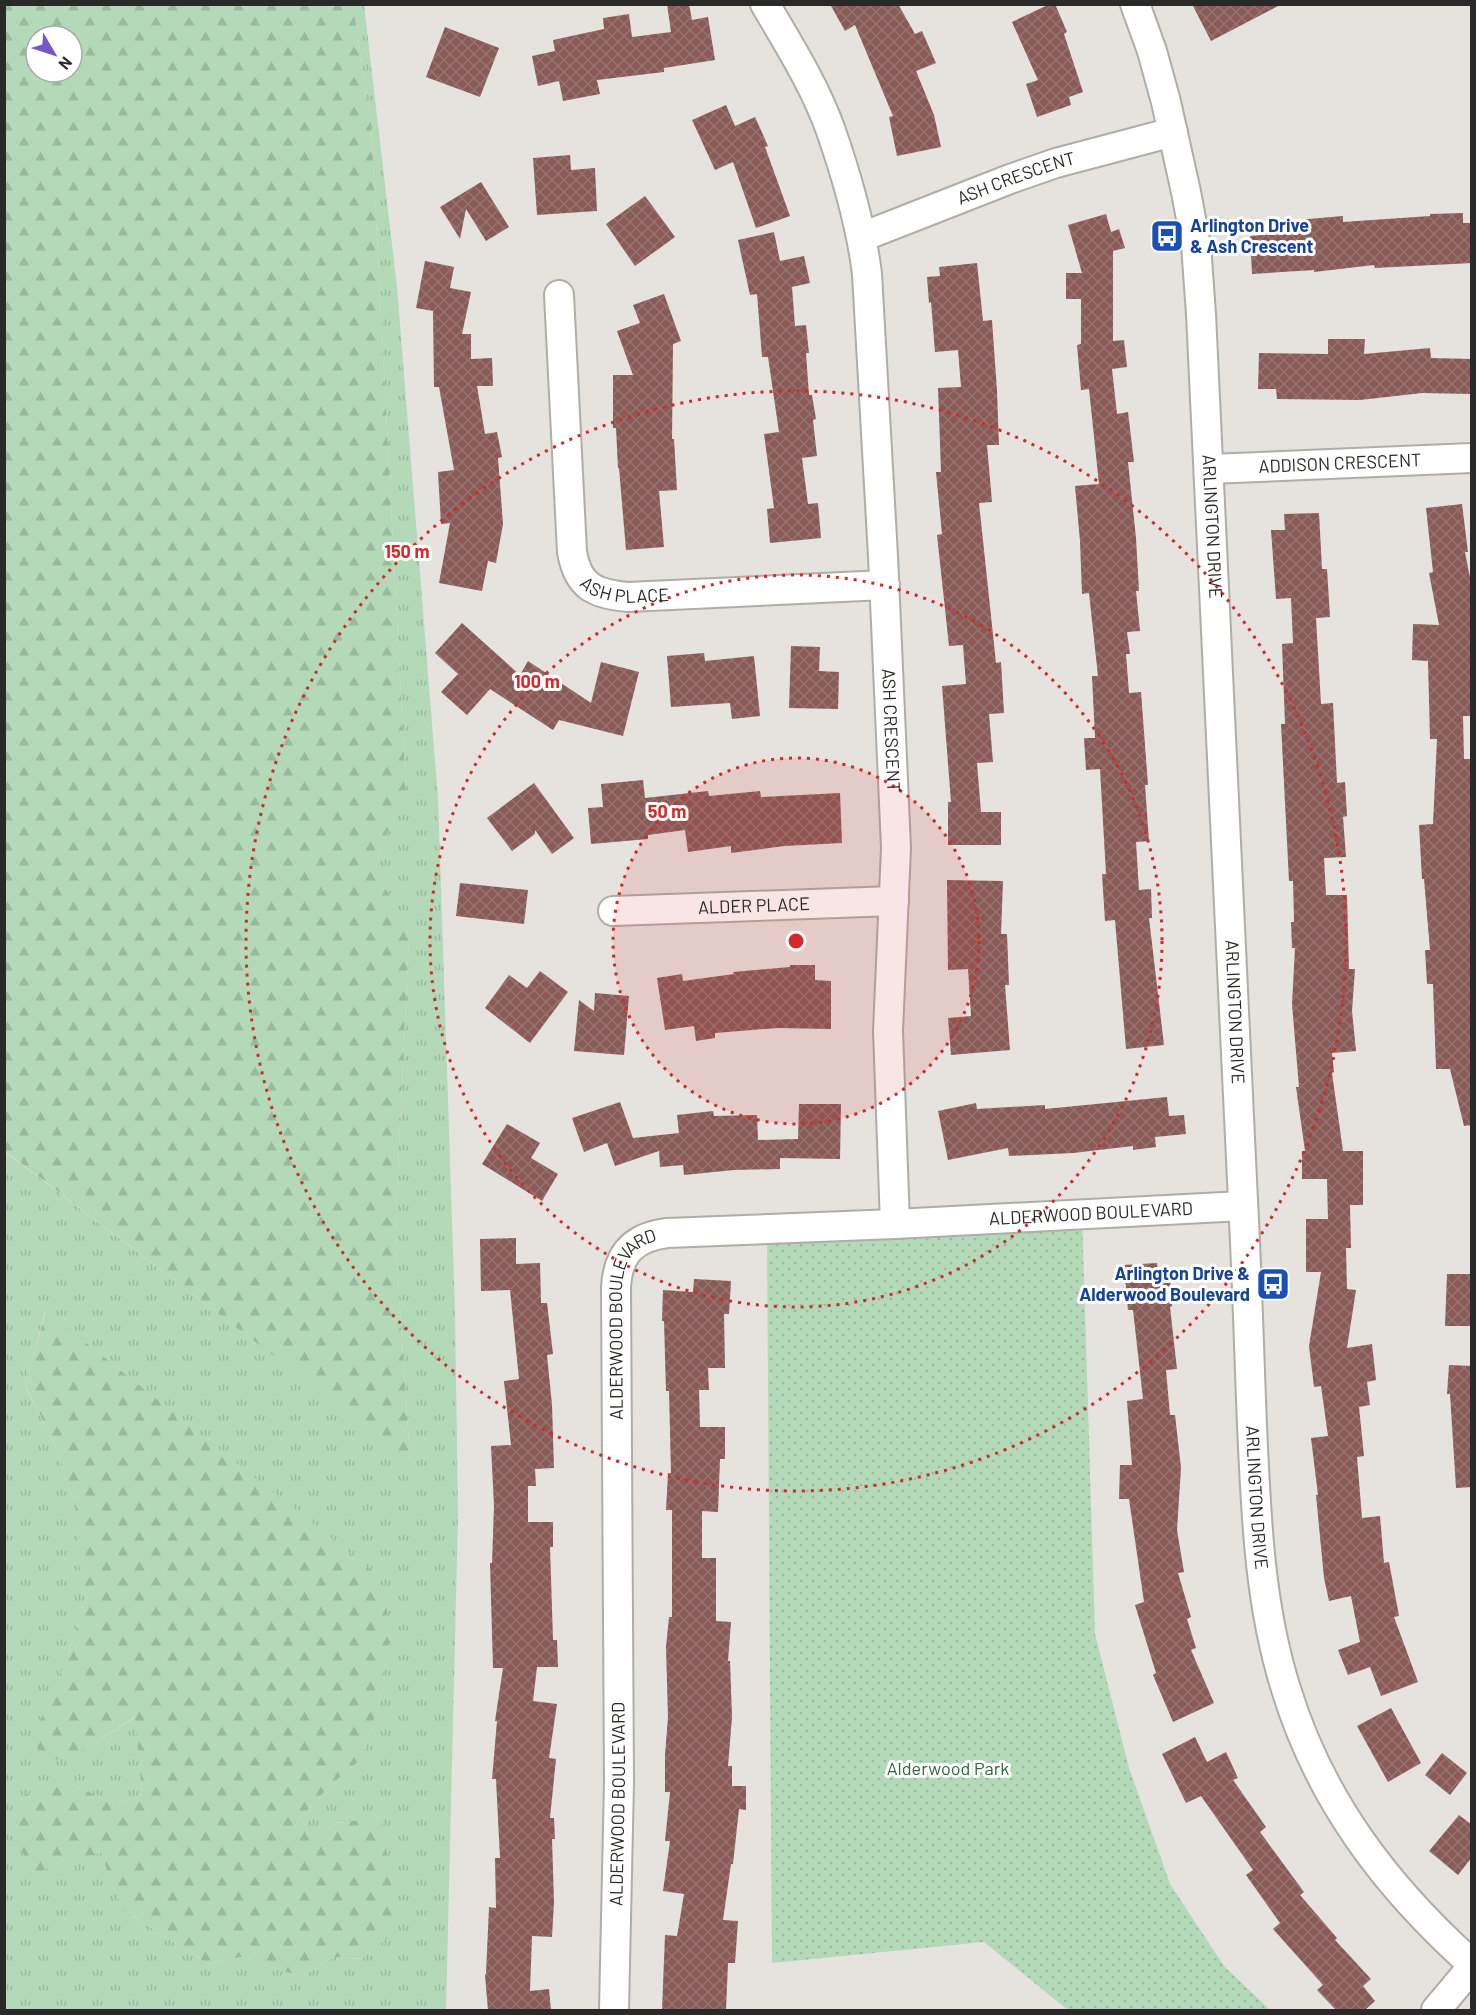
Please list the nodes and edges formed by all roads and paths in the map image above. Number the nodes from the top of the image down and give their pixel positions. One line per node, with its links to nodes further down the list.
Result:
1 (765, 4): 4 (street, ASH CRESCENT)
2 (1135, 4): 3 (street, ARLINGTON DRIVE)
3 (1173, 132): 4 (street, ASH CRESCENT); 7 (street, ARLINGTON DRIVE)
4 (862, 237): 8 (street, ASH CRESCENT)
5 (559, 295): 8 (street, ASH PLACE)
6 (1472, 458): 7 (street, ADDISON CRESCENT)
7 (1210, 469): 11 (street, ARLINGTON DRIVE)
8 (885, 585): 9 (street, ASH CRESCENT)
9 (894, 901): 10 (street, ALDER PLACE); 12 (street, ASH CRESCENT)
10 (613, 911)
11 (1244, 1206): 12 (street, ALDERWOOD BOULEVARD); 13 (street, ARLINGTON DRIVE)
12 (895, 1224): 14 (street, ALDERWOOD BOULEVARD)
13 (1472, 1966): 15 (street)
14 (614, 2010)
15 (1436, 2010)

